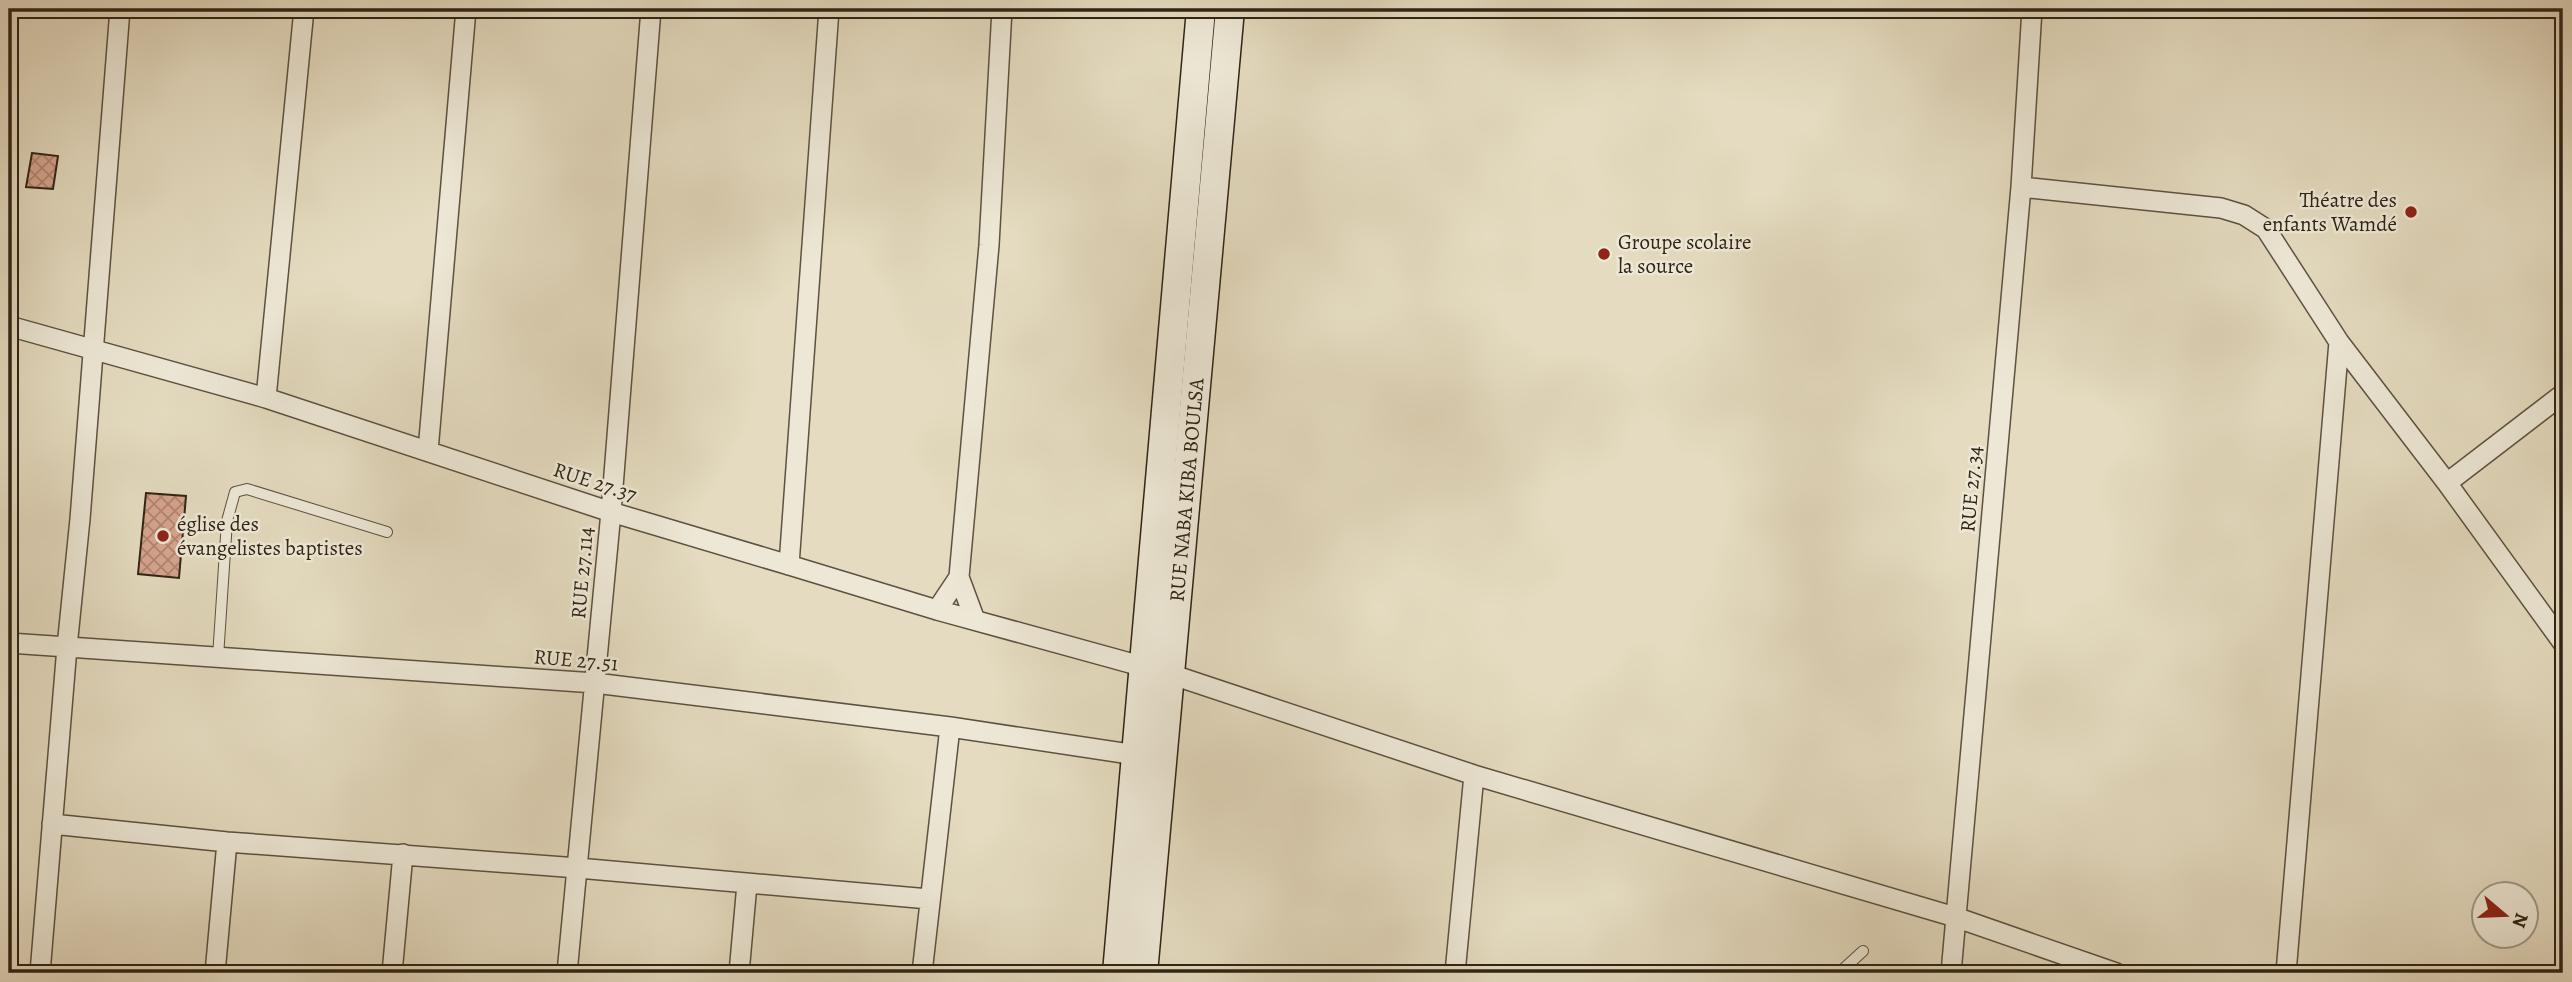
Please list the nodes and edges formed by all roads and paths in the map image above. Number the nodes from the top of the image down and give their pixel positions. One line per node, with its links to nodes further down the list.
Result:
1 (120, 9): 13 (street)
2 (304, 9): 15 (street)
3 (466, 9): 16 (street)
4 (651, 9): 18 (street, RUE 27.114)
5 (829, 9): 20 (street)
6 (1002, 9): 21 (street)
7 (1201, 9): 28 (street, RUE NABA KIBA BOULSA)
8 (1230, 9): 28 (street, RUE NABA KIBA BOULSA)
9 (2032, 9): 10 (street, RUE 27.34)
10 (2021, 187): 12 (street); 39 (street, RUE 27.34)
11 (9, 326): 13 (street, RUE 27.37)
12 (2339, 342): 17 (street); 53 (street)
13 (92, 348): 15 (street, RUE 27.37); 26 (street)
14 (2563, 394): 17 (street)
15 (265, 398): 16 (street, RUE 27.37)
16 (428, 451): 18 (street, RUE 27.37)
17 (2446, 483): 25 (street)
18 (611, 512): 20 (street, RUE 27.37); 29 (street, RUE 27.114)
19 (387, 532): 27 (lane)
20 (789, 565): 22 (street, RUE 27.37)
21 (959, 577): 22 (street); 23 (street)
22 (937, 610): 23 (street, RUE 27.37)
23 (975, 620): 28 (street, RUE 27.37)
24 (9, 643): 26 (street, RUE 27.51)
25 (2563, 643)
26 (67, 647): 27 (street, RUE 27.51); 33 (street)
27 (218, 657): 29 (street, RUE 27.51)
28 (1157, 671): 31 (street, RUE NABA KIBA BOULSA); 32 (street, RUE 27.37); 48 (street, RUE NABA KIBA BOULSA)
29 (595, 683): 30 (street, RUE 27.51); 36 (street, RUE 27.114)
30 (950, 727): 31 (street, RUE 27.51); 38 (street)
31 (1136, 755): 47 (street, RUE NABA KIBA BOULSA)
32 (1474, 775): 39 (street, RUE 27.37); 49 (street)
33 (52, 824): 34 (street); 41 (street)
34 (227, 842): 35 (street); 42 (street)
35 (403, 854): 36 (street); 43 (street)
36 (578, 868): 37 (street); 44 (street, RUE 27.114)
37 (747, 884): 38 (street); 45 (street)
38 (929, 900): 46 (street)
39 (1955, 917): 51 (street, RUE 27.34); 52 (street, RUE 27.37)
40 (1863, 951): 50 (lane)
41 (40, 973)
42 (215, 973)
43 (392, 973)
44 (568, 973)
45 (739, 973)
46 (922, 973)
47 (1117, 973)
48 (1143, 973)
49 (1455, 973)
50 (1839, 973)
51 (1951, 973)
52 (2116, 973)
53 (2286, 973)

